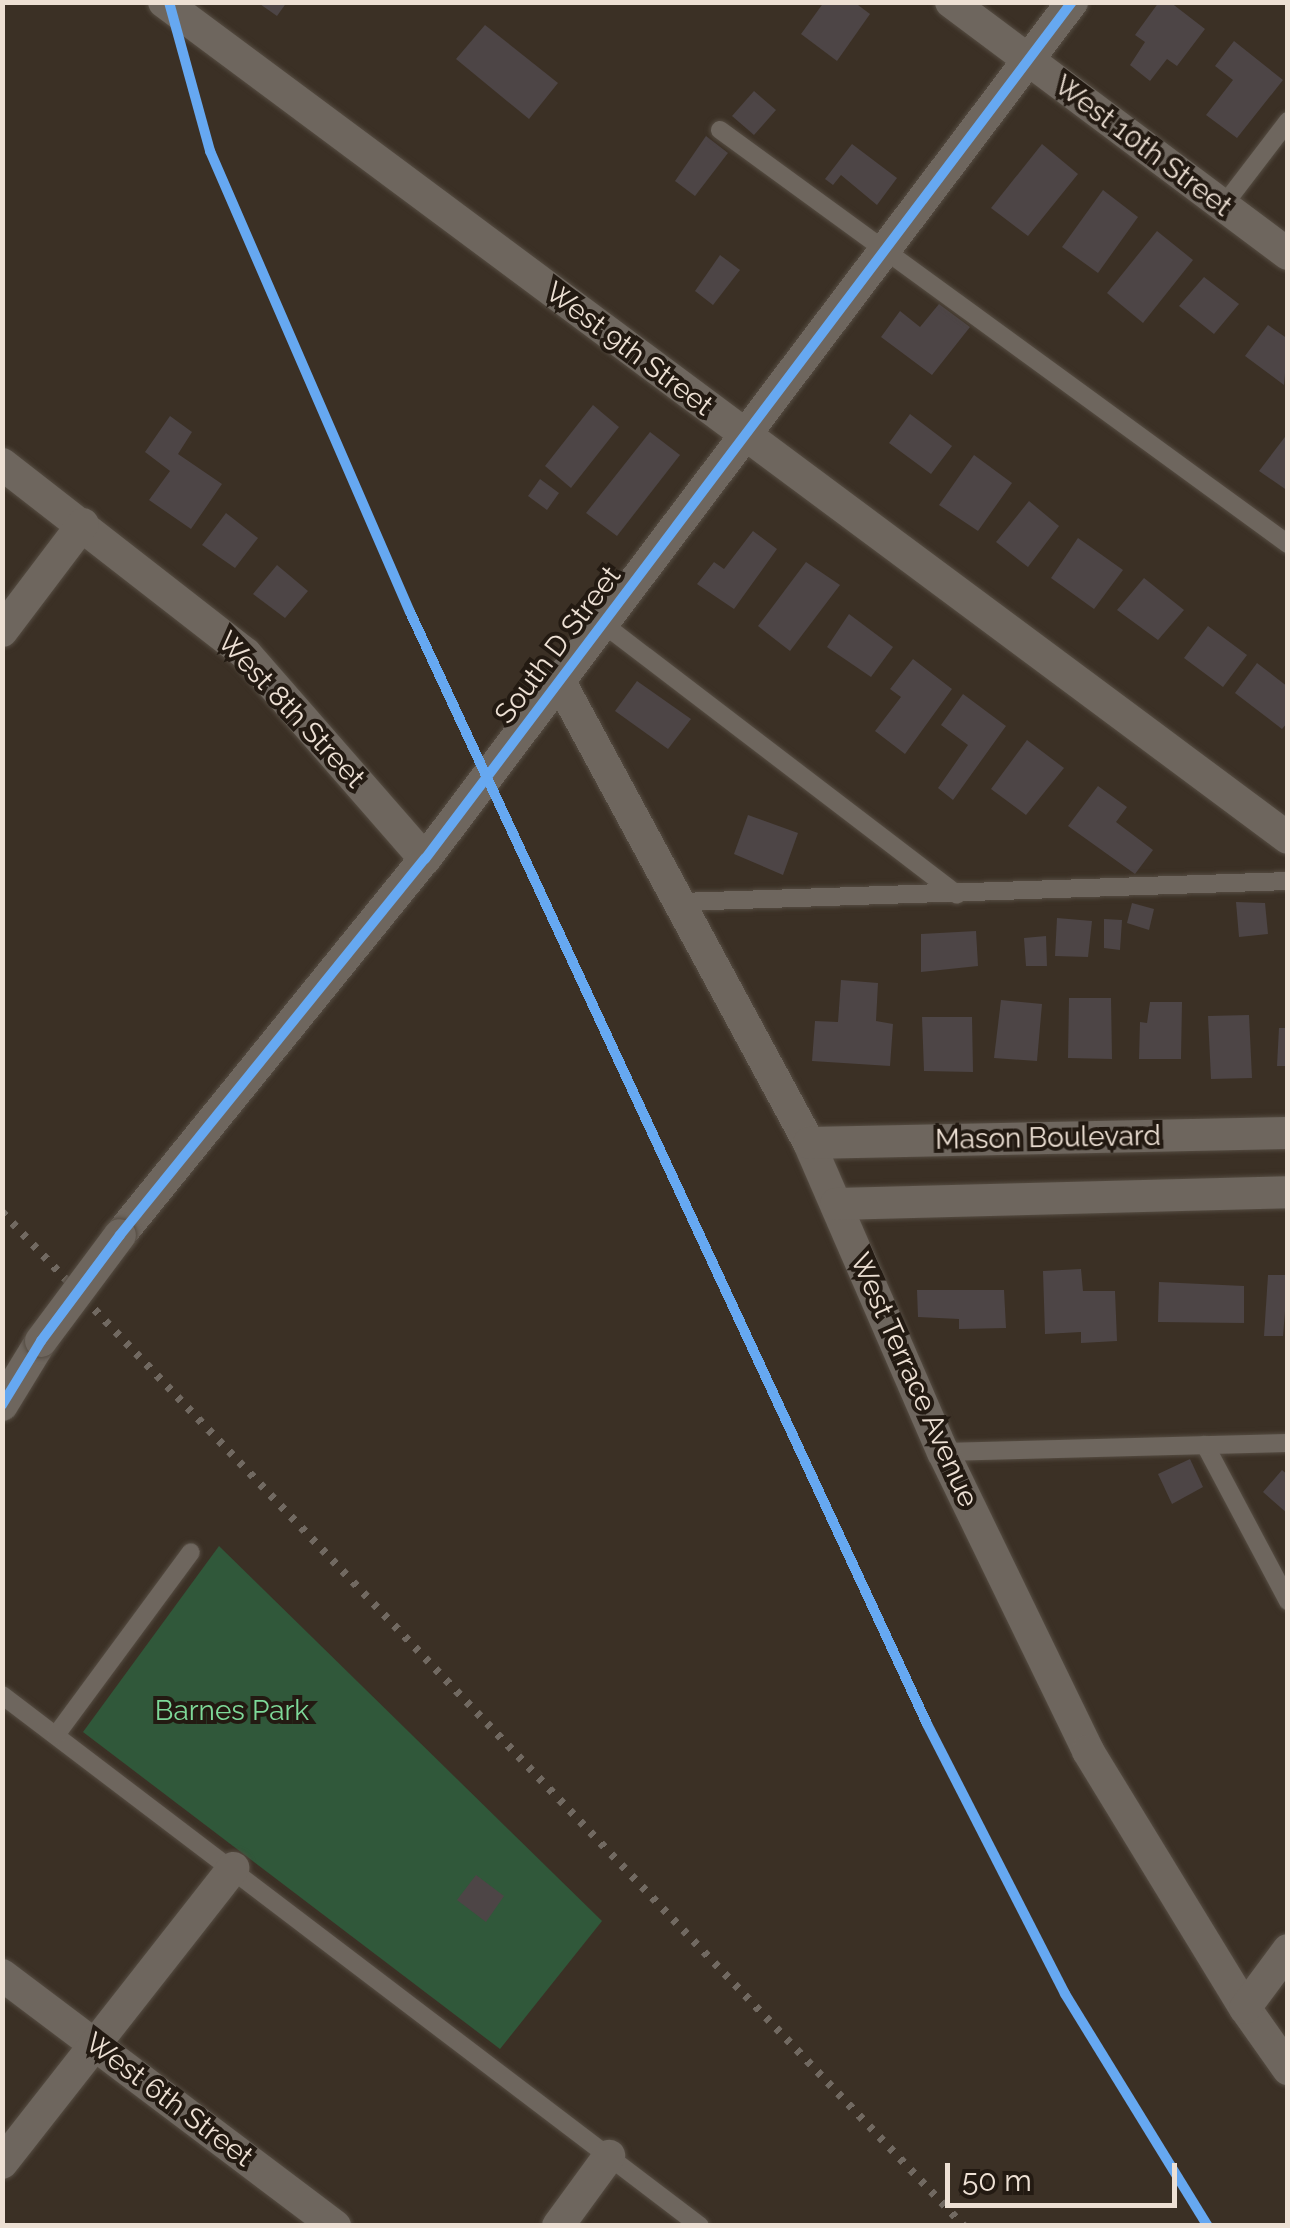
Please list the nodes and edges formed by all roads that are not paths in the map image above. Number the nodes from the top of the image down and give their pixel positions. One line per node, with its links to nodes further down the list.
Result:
1 (164, 2): 10 (street, West 9th Street)
2 (950, 2): 4 (street, West 10th Street)
3 (1072, 2): 4 (street, South D Street)
4 (1028, 60): 7 (street, West 10th Street); 8 (street, South D Street)
5 (1288, 121): 7 (lane)
6 (720, 130): 8 (lane)
7 (1222, 206): 9 (street, West 10th Street)
8 (888, 248): 10 (street, South D Street); 13 (lane)
9 (1288, 254)
10 (746, 437): 14 (street, South D Street); 17 (street, West 9th Street)
11 (2, 464): 12 (street, West 8th Street)
12 (83, 524): 15 (street); 18 (street, West 8th Street)
13 (1288, 544)
14 (602, 623): 16 (street, South D Street); 20 (lane)
15 (2, 631)
16 (560, 680): 18 (street, South D Street); 21 (street, West Terrace Avenue)
17 (1288, 838)
18 (425, 859): 26 (street, South D Street, bridge)
19 (1288, 881): 20 (lane)
20 (957, 894): 21 (lane)
21 (682, 902): 23 (street, West Terrace Avenue)
22 (1288, 1133): 23 (street, Mason Boulevard)
23 (809, 1143): 25 (street, West Terrace Avenue)
24 (1288, 1192): 25 (street)
25 (836, 1204): 29 (street, West Terrace Avenue)
26 (4, 1400)
27 (1288, 1443): 28 (lane)
28 (1205, 1445): 29 (lane); 31 (lane)
29 (943, 1452): 37 (street, West Terrace Avenue)
30 (190, 1552): 33 (lane)
31 (1288, 1601)
32 (2, 1695): 33 (lane)
33 (56, 1735): 34 (lane)
34 (234, 1868): 38 (street); 40 (lane)
35 (1288, 1950): 37 (street)
36 (2, 1975): 38 (street, West 6th Street)
37 (1245, 2008): 39 (street, West Terrace Avenue)
38 (94, 2044): 41 (street); 42 (street, West 6th Street)
39 (1288, 2068)
40 (609, 2156): 43 (street); 44 (lane)
41 (2, 2163)
42 (335, 2226)
43 (558, 2226)
44 (700, 2226)

